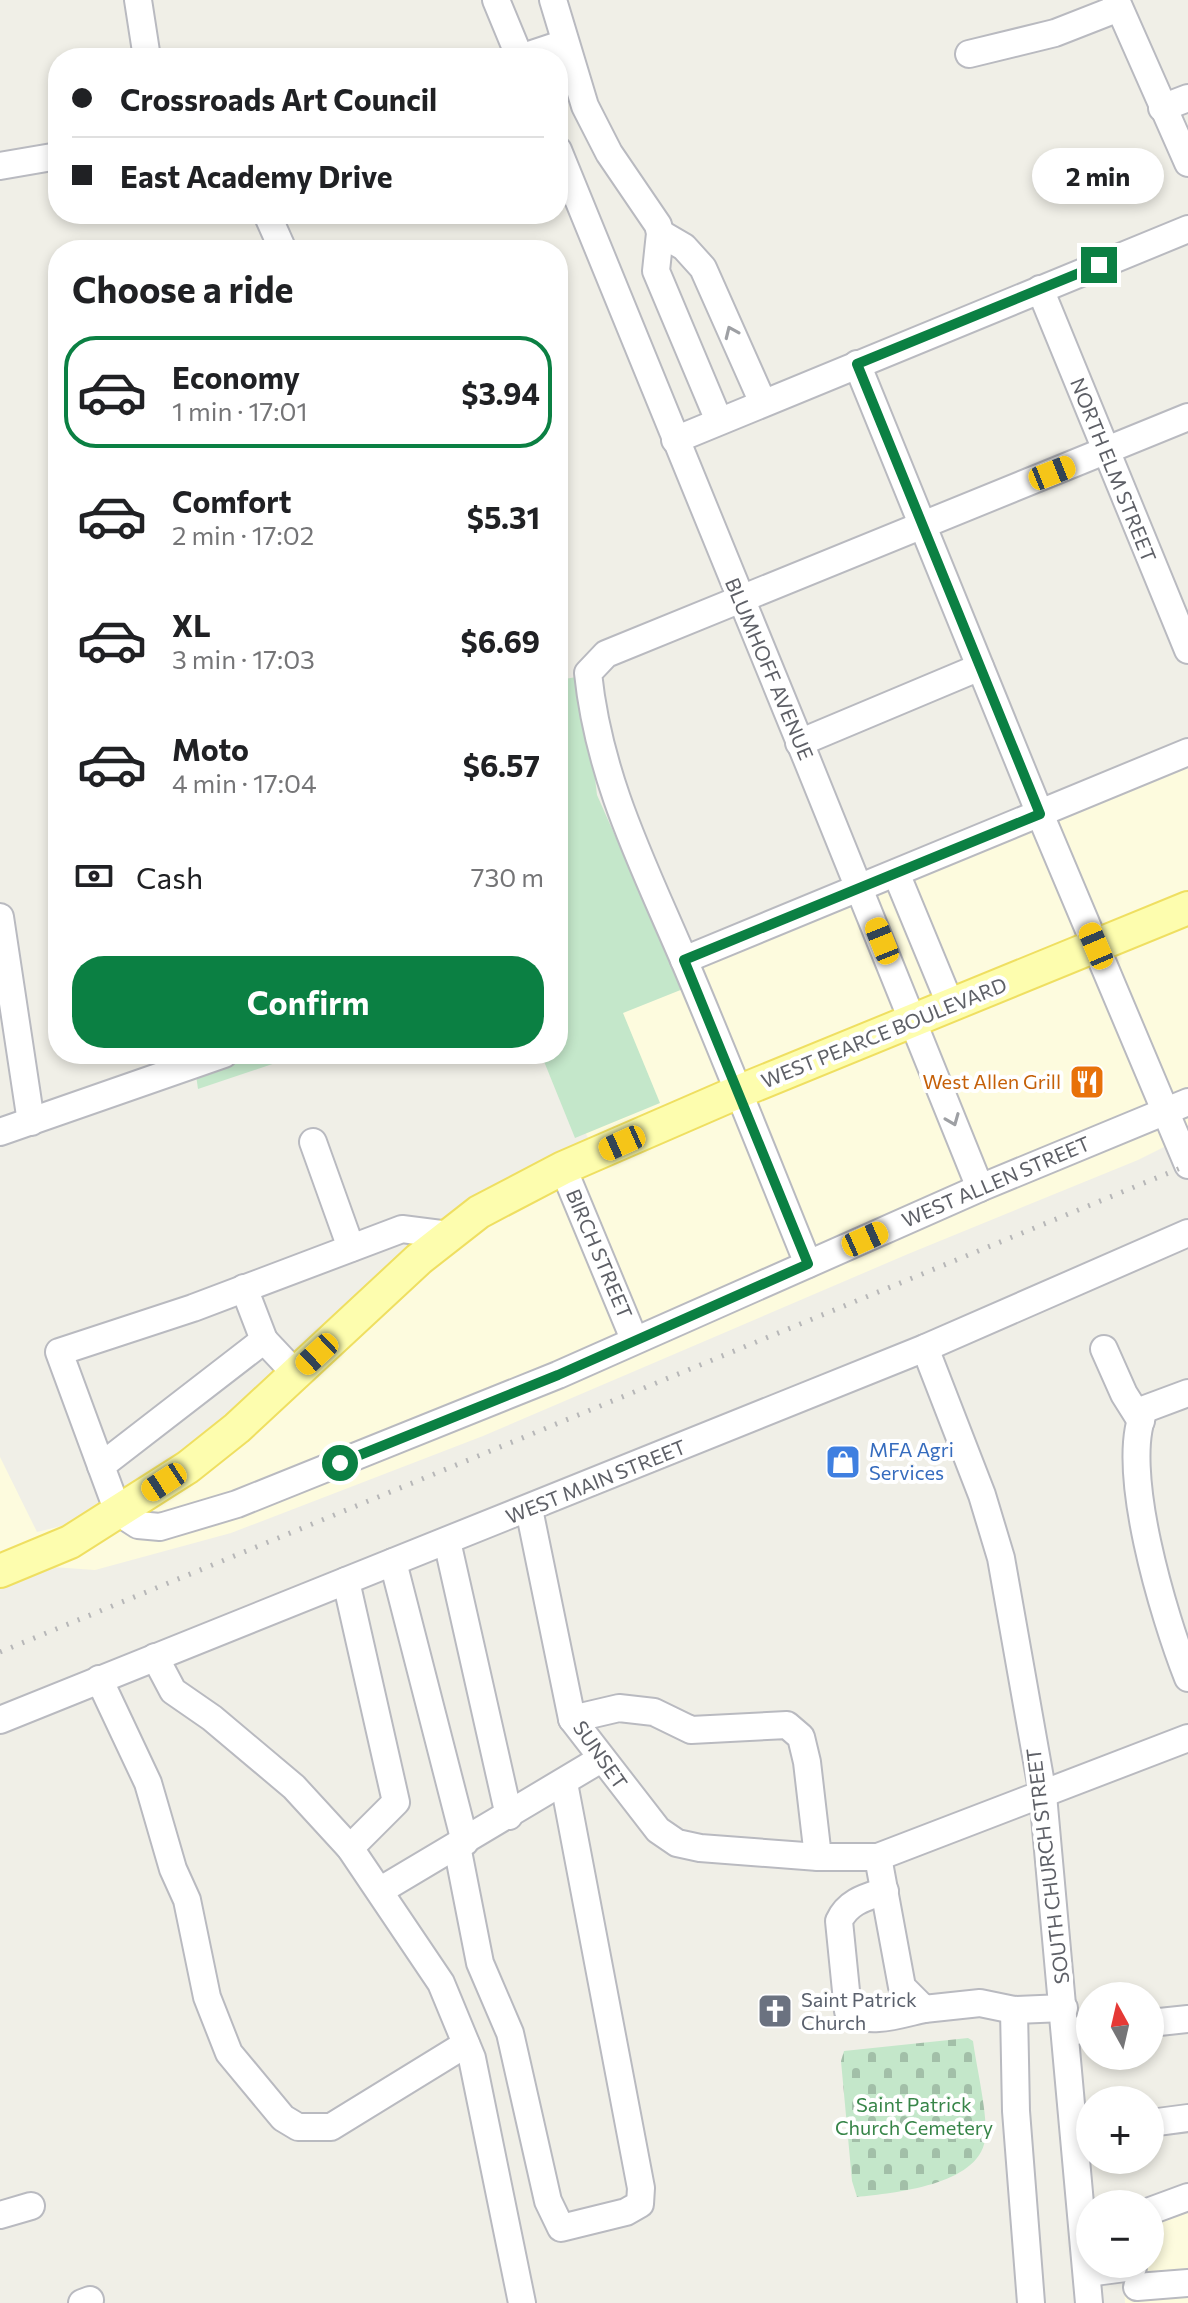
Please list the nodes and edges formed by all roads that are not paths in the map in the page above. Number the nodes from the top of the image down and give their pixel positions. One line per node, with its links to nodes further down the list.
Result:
1 (138, 0): 6 (street)
2 (496, 0): 7 (street)
3 (553, 0): 5 (street)
4 (1118, 4): 11 (street); 13 (street)
5 (565, 43): 8 (street); 9 (street)
6 (145, 48)
7 (516, 48)
8 (550, 48)
9 (567, 48)
10 (568, 52): 19 (street)
11 (969, 54)
12 (1188, 98): 13 (street)
13 (1162, 108): 15 (street)
14 (48, 158): 16 (street)
15 (1188, 163)
16 (0, 166)
17 (568, 175): 25 (street, BLUMHOFF AVENUE)
18 (1188, 229): 20 (street)
19 (660, 233): 22 (street, one-way to 19); 24 (street)
20 (1040, 289): 21 (street); 26 (street, NORTH ELM STREET)
21 (857, 364): 22 (street); 27 (street)
22 (763, 403): 24 (street)
23 (1188, 417): 26 (street)
24 (719, 421): 25 (street)
25 (675, 440): 28 (street, BLUMHOFF AVENUE)
26 (1104, 451): 27 (street); 29 (street, NORTH ELM STREET)
27 (922, 526): 28 (street); 30 (street)
28 (739, 600): 31 (street, BLUMHOFF AVENUE); 39 (street)
29 (1188, 650)
30 (980, 667): 31 (street); 33 (street)
31 (799, 743): 35 (street, BLUMHOFF AVENUE)
32 (1188, 752): 33 (street)
33 (1040, 814): 34 (street); 38 (street)
34 (896, 873): 35 (street); 40 (street)
35 (861, 888): 39 (street); 41 (street, BLUMHOFF AVENUE)
36 (1188, 908): 38 (main road, WEST PEARCE BOULEVARD)
37 (0, 917): 45 (street)
38 (1096, 946): 40 (main road, WEST PEARCE BOULEVARD); 44 (street)
39 (684, 960): 43 (street)
40 (951, 1006): 41 (main road, WEST PEARCE BOULEVARD)
41 (914, 1022): 43 (main road, WEST PEARCE BOULEVARD); 50 (street, BLUMHOFF AVENUE, one-way to 50)
42 (196, 1064): 45 (street)
43 (738, 1092): 49 (main road, WEST PEARCE BOULEVARD); 54 (street)
44 (1176, 1106): 48 (street); 50 (street, WEST ALLEN STREET)
45 (31, 1122): 46 (street)
46 (0, 1132)
47 (313, 1142): 53 (street)
48 (1188, 1165)
49 (563, 1168): 52 (main road, WEST PEARCE BOULEVARD); 56 (street, BIRCH STREET)
50 (980, 1188): 54 (street, WEST ALLEN STREET)
51 (1188, 1233): 58 (street, WEST MAIN STREET)
52 (449, 1235): 53 (street); 60 (main road, WEST PEARCE BOULEVARD)
53 (351, 1248): 55 (street)
54 (808, 1264): 56 (street, WEST ALLEN STREET)
55 (244, 1288): 57 (street); 63 (street)
56 (634, 1339): 65 (street, WEST ALLEN STREET)
57 (264, 1340): 60 (street); 63 (street)
58 (925, 1348): 64 (street, WEST MAIN STREET); 78 (street, SOUTH CHURCH STREET)
59 (1104, 1349): 62 (street)
60 (296, 1374): 65 (main road, WEST PEARCE BOULEVARD)
61 (1188, 1393): 62 (street)
62 (1141, 1421): 71 (street)
63 (101, 1466): 65 (street)
64 (529, 1509): 66 (street, WEST MAIN STREET); 73 (street, SUNSET)
65 (118, 1512): 68 (main road, WEST PEARCE BOULEVARD)
66 (447, 1541): 67 (street, WEST MAIN STREET); 79 (street)
67 (393, 1562): 69 (street, WEST MAIN STREET); 80 (street)
68 (3, 1563)
69 (346, 1581): 70 (street, WEST MAIN STREET); 81 (street)
70 (155, 1657): 72 (street, WEST MAIN STREET); 81 (street)
71 (1188, 1678)
72 (99, 1679): 74 (street, WEST MAIN STREET); 91 (street)
73 (572, 1719): 76 (street, SUNSET); 82 (street)
74 (0, 1720)
75 (1188, 1738): 78 (street)
76 (601, 1759): 77 (street); 82 (street, SUNSET)
77 (564, 1783): 79 (street); 80 (street)
78 (1043, 1795): 83 (street); 90 (street, SOUTH CHURCH STREET)
79 (509, 1816): 80 (street)
80 (461, 1844): 84 (street)
81 (350, 1848): 84 (street)
82 (818, 1857): 83 (street, SUNSET)
83 (878, 1857): 85 (street)
84 (381, 1890): 91 (street)
85 (885, 1891): 86 (street); 86 (street)
86 (924, 2009): 87 (street)
87 (1014, 2010): 90 (street); 103 (street)
88 (1188, 2019): 89 (street)
89 (1164, 2022)
90 (1073, 2023): 92 (street, SOUTH CHURCH STREET)
91 (466, 2044): 102 (street)
92 (1079, 2086)
93 (1188, 2118): 94 (street)
94 (1164, 2121)
95 (1188, 2197): 97 (street)
96 (31, 2206): 98 (street)
97 (1164, 2206)
98 (0, 2215)
99 (1087, 2278): 104 (street, SOUTH CHURCH STREET)
100 (1136, 2280): 101 (street)
101 (1188, 2283)
102 (522, 2303)
103 (1031, 2303)
104 (1089, 2303)

